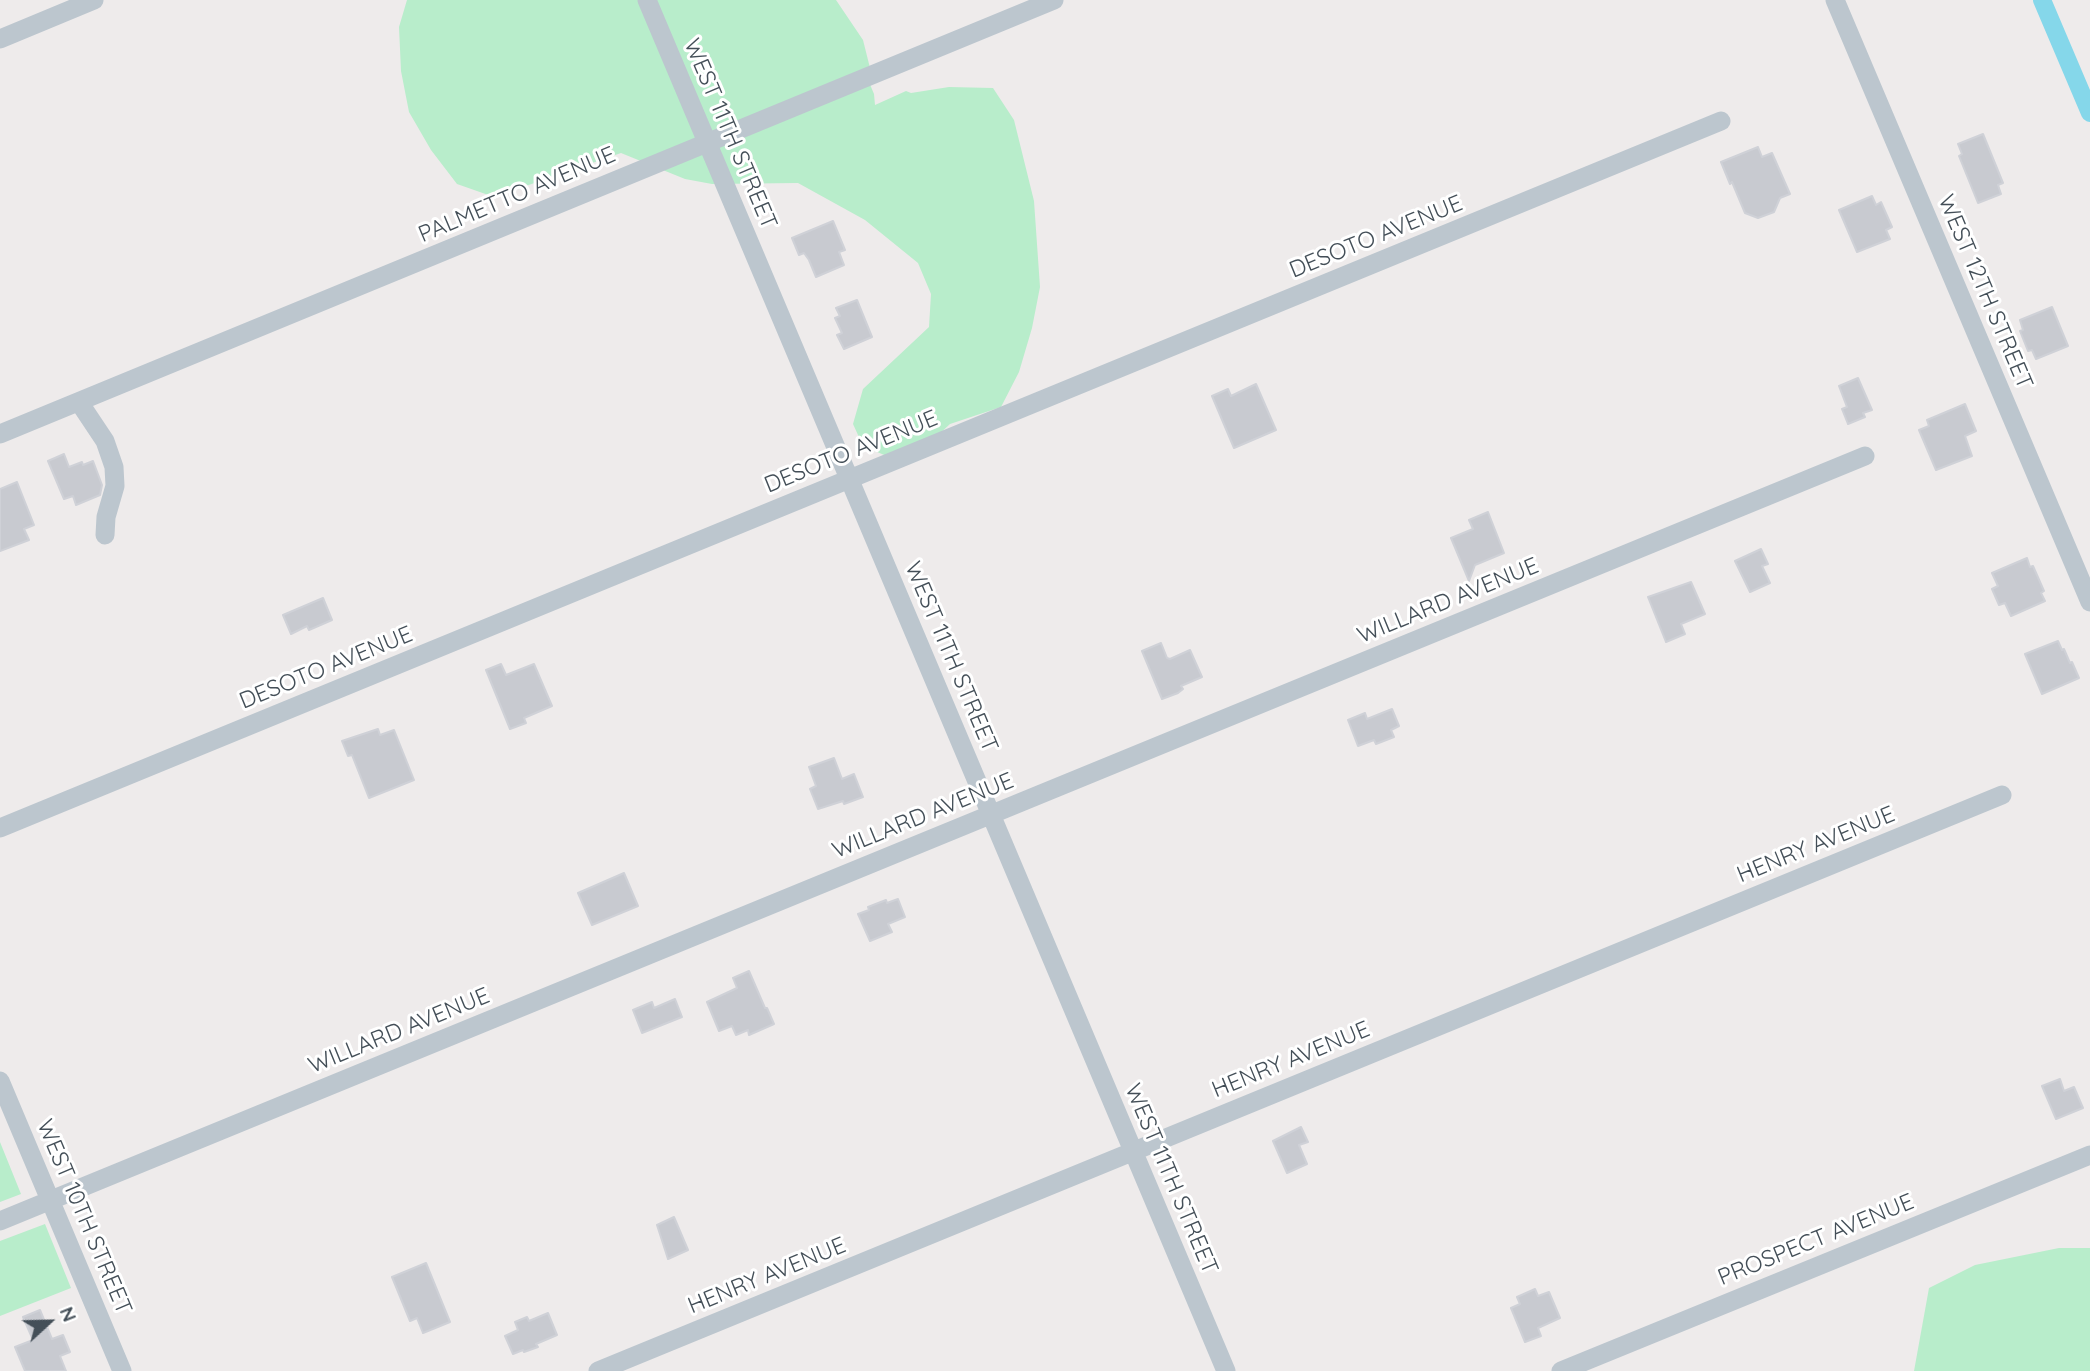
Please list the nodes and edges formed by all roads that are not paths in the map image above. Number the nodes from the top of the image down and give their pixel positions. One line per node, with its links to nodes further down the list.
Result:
1 (94, 0): 5 (street)
2 (647, 0): 7 (street, WEST 11TH STREET)
3 (1054, 0): 7 (street, PALMETTO AVENUE)
4 (1835, 0): 13 (street, WEST 12TH STREET)
5 (0, 38)
6 (1721, 121): 11 (street, DESOTO AVENUE)
7 (707, 142): 8 (street, PALMETTO AVENUE); 11 (street, WEST 11TH STREET)
8 (79, 402): 9 (street, PALMETTO AVENUE); 12 (street)
9 (0, 434)
10 (1865, 456): 15 (street, WILLARD AVENUE)
11 (849, 479): 15 (street, WEST 11TH STREET); 16 (street, DESOTO AVENUE)
12 (105, 535)
13 (2090, 602)
14 (2002, 795): 18 (street, HENRY AVENUE)
15 (989, 815): 18 (street, WEST 11TH STREET); 20 (street, WILLARD AVENUE)
16 (0, 828)
17 (0, 1082): 20 (street, WEST 10TH STREET)
18 (1133, 1152): 23 (street, HENRY AVENUE); 24 (street, WEST 11TH STREET)
19 (2090, 1155): 25 (street, PROSPECT AVENUE)
20 (51, 1201): 21 (street, WILLARD AVENUE); 22 (street, WEST 10TH STREET)
21 (0, 1221)
22 (122, 1371)
23 (598, 1371)
24 (1226, 1371)
25 (1561, 1371)

